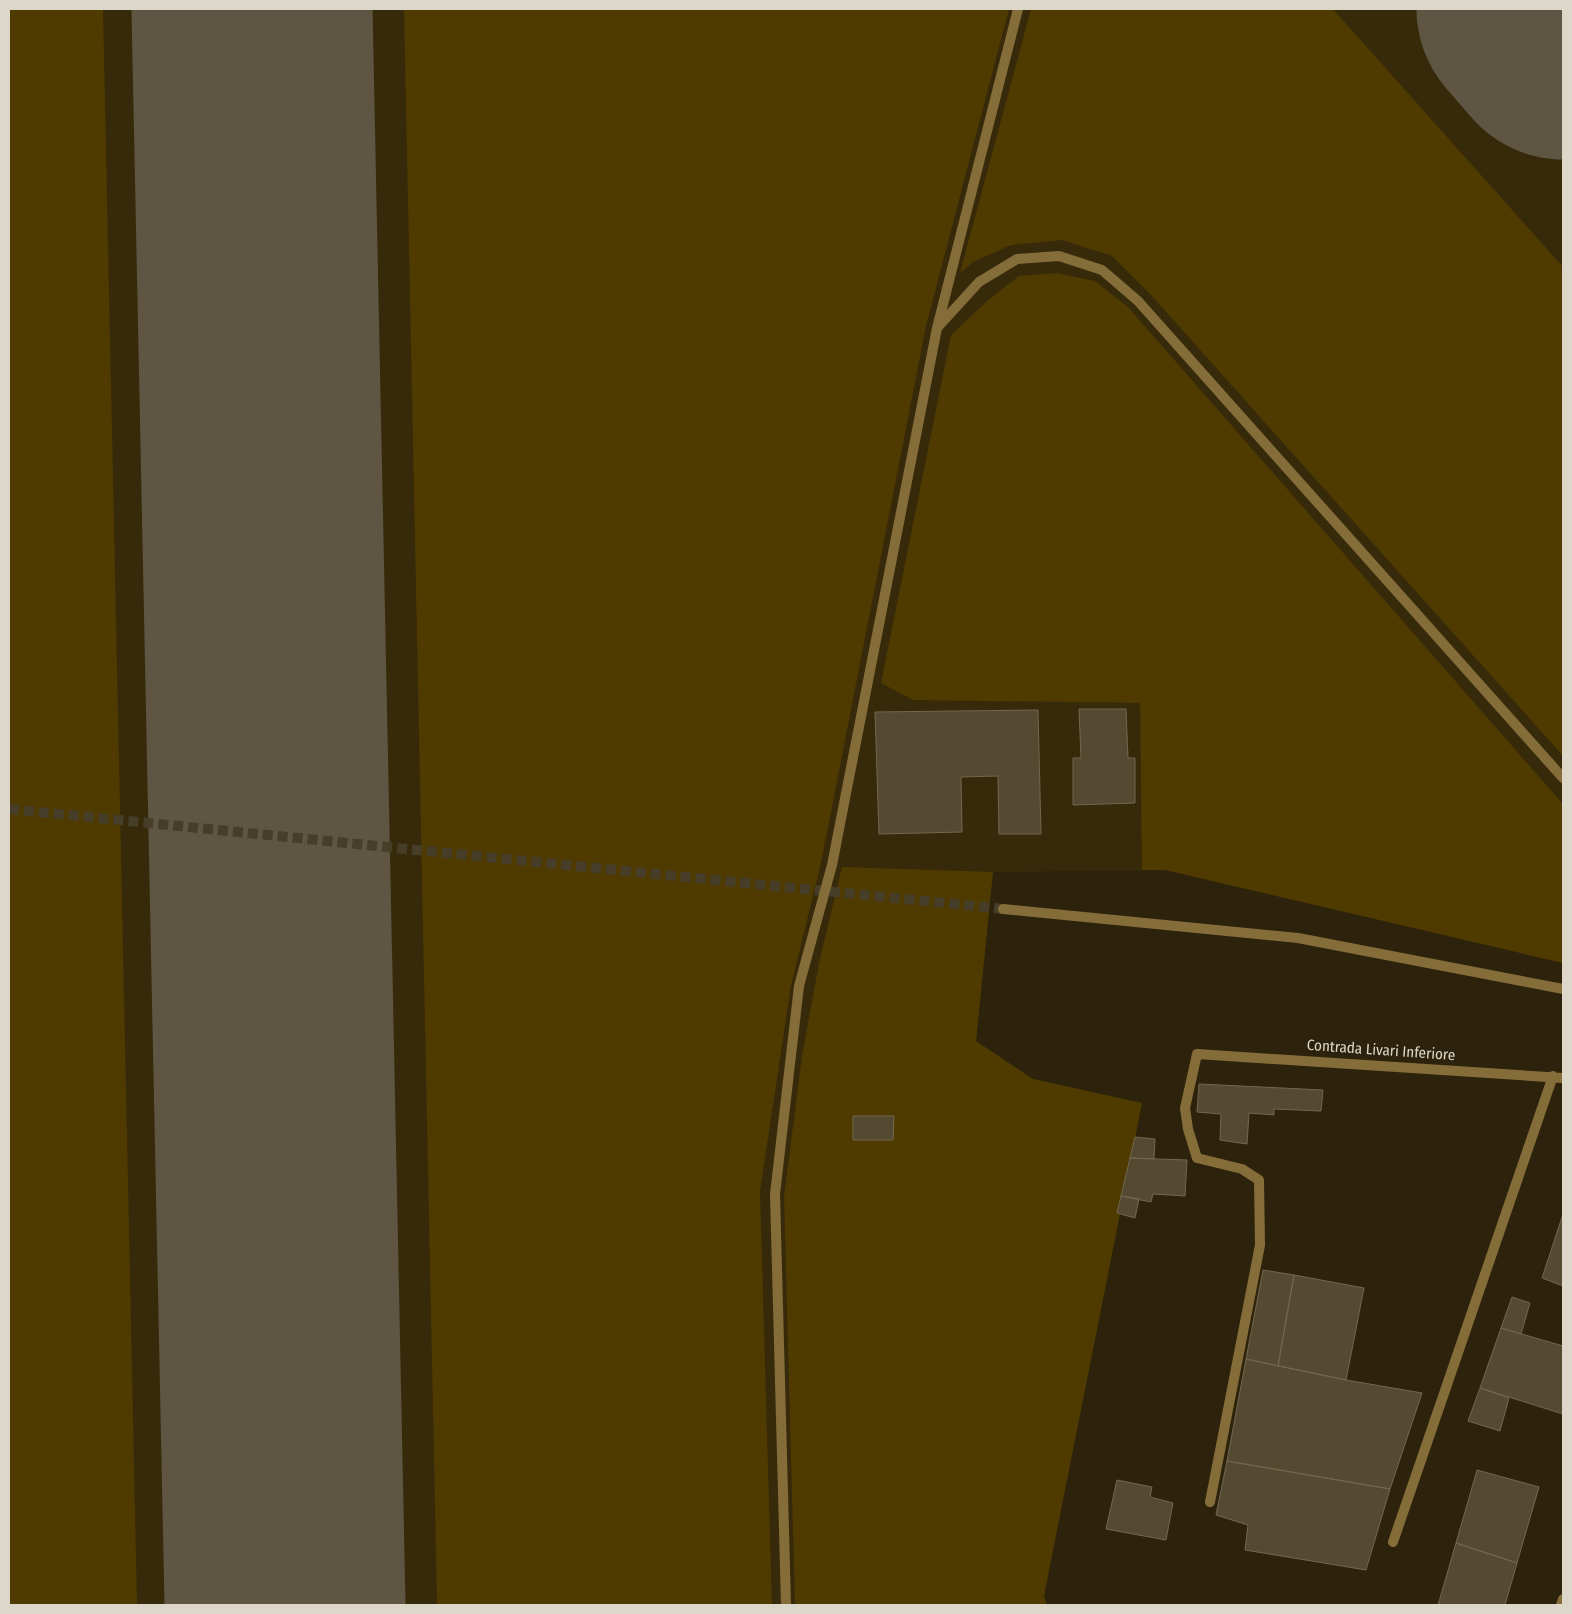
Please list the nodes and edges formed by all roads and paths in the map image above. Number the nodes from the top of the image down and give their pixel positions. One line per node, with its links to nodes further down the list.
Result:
1 (1018, 9): 2 (street)
2 (937, 328): 3 (street); 10 (street)
3 (1563, 778)
4 (1003, 908): 5 (street)
5 (1563, 989)
6 (1558, 1077): 7 (street, Contrada Livari Inferiore); 8 (street)
7 (1210, 1502)
8 (1393, 1542)
9 (1563, 1599): 11 (street)
10 (786, 1605)
11 (1561, 1605)

